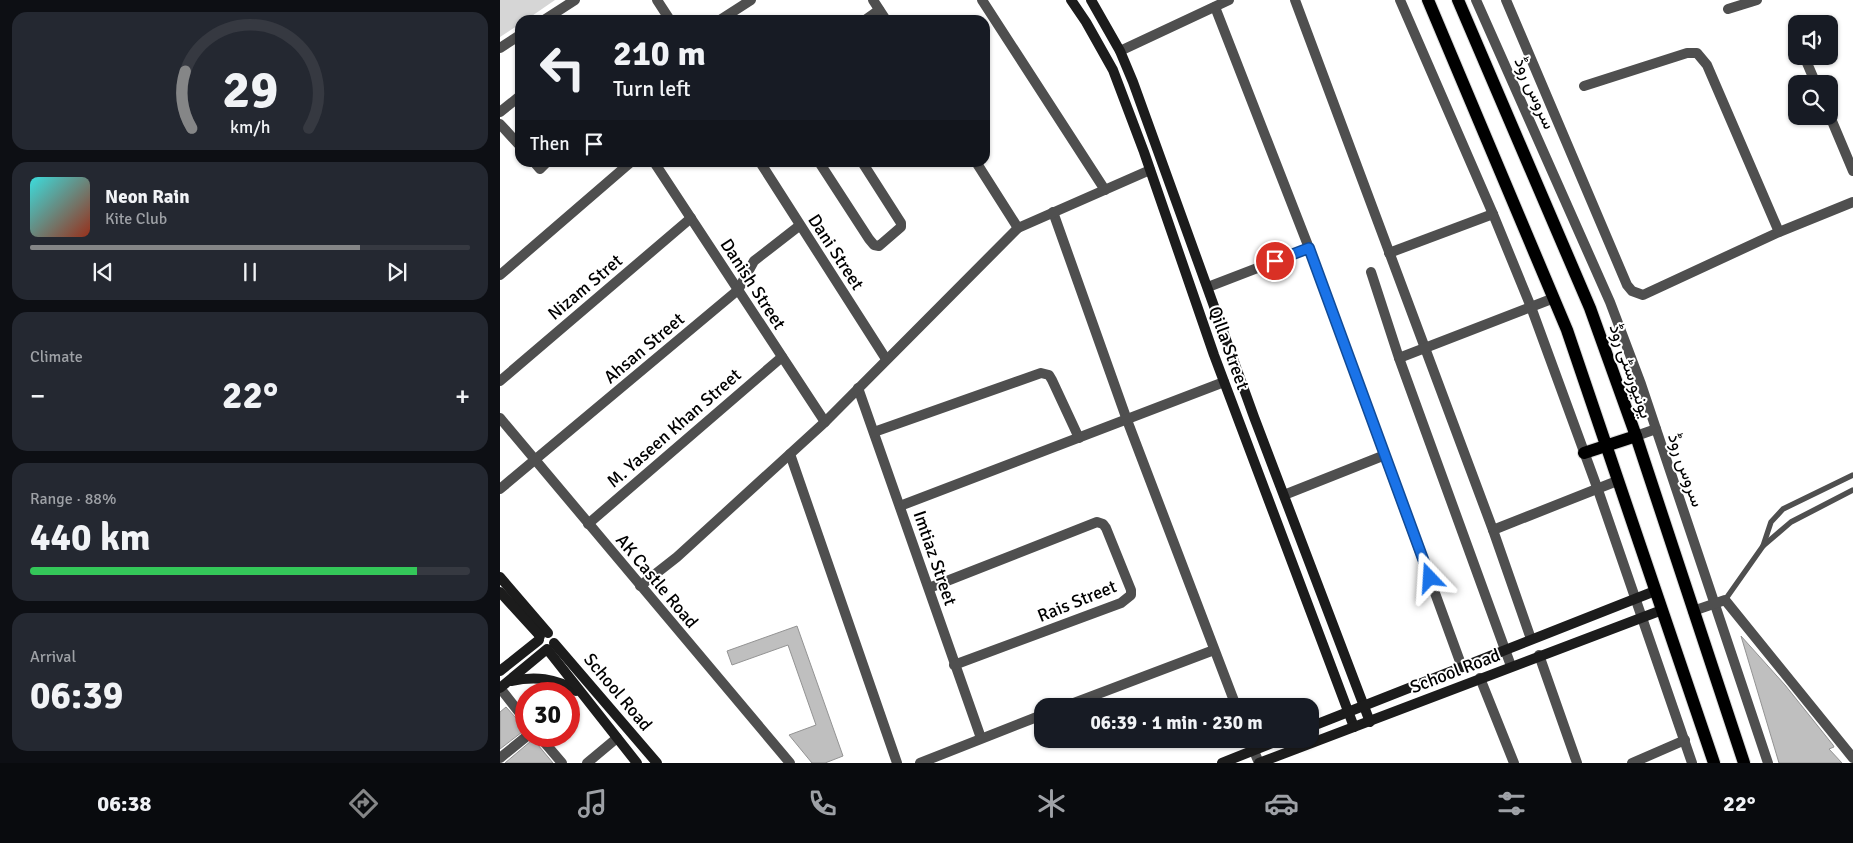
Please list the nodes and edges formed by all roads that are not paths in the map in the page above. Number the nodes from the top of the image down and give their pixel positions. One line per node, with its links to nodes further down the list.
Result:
1 (575, 0): 19 (street)
2 (657, 0): 20 (street)
3 (751, 0): 21 (street)
4 (873, 0): 18 (street)
5 (982, 0): 41 (street)
6 (1072, 0): 39 (street, Qilla Street)
7 (1091, 0): 26 (street, Qilla Street)
8 (1229, 0): 16 (street)
9 (1295, 0): 50 (street)
10 (1400, 0): 44 (street)
11 (1428, 0): 56 (main road)
12 (1458, 0): 70 (main road, یونیورسٹی روڈ)
13 (1476, 0): 68 (street, سروس روڈ)
14 (1506, 0): 48 (street)
15 (1757, 0): 17 (street)
16 (1215, 7): 26 (street); 49 (street)
17 (1728, 9)
18 (879, 10): 22 (street); 23 (street)
19 (559, 15)
20 (667, 15)
21 (728, 15)
22 (872, 15)
23 (882, 15)
24 (515, 38): 25 (street)
25 (500, 48)
26 (1120, 51): 54 (street, Qilla Street)
27 (1584, 86): 48 (street)
28 (515, 100): 29 (street)
29 (500, 112)
30 (500, 124): 32 (street)
31 (1834, 125): 40 (street)
32 (515, 140)
33 (625, 167): 52 (street)
34 (657, 167): 45 (street, Danish Street)
35 (763, 167): 46 (street, Dani Street)
36 (822, 167): 37 (street)
37 (865, 167)
38 (979, 167): 47 (street)
39 (1150, 170): 41 (street); 63 (street, Qilla Street)
40 (1853, 172)
41 (1105, 190): 43 (street)
42 (1853, 202): 48 (street)
43 (1052, 212): 47 (street); 66 (street)
44 (1493, 214): 50 (street); 57 (street)
45 (691, 218): 55 (street, Danish Street); 62 (street, Nizam Stret)
46 (799, 226): 55 (street, Ahsan Street); 61 (street, Dani Street)
47 (1018, 228): 61 (street)
48 (1779, 232)
49 (1309, 248): 54 (street); 75 (street)
50 (1389, 253): 58 (street)
51 (500, 259): 52 (street)
52 (504, 271)
53 (1371, 272): 60 (street)
54 (1208, 287): 82 (street, Qilla Street)
55 (738, 290): 59 (street, Danish Street); 76 (street, Ahsan Street)
56 (1554, 298): 57 (street); 72 (main road)
57 (1531, 307): 58 (street); 73 (street)
58 (1424, 348): 60 (street); 85 (street)
59 (782, 357): 67 (street, Danish Street); 84 (street, M. Yaseen Khan Street)
60 (1400, 358): 102 (street)
61 (886, 359): 64 (street)
62 (500, 381)
63 (1224, 382): 66 (street); 117 (street, Qilla Street)
64 (858, 388): 67 (street); 69 (street, Imtiaz Street)
65 (500, 418): 76 (street, AK Castle Road)
66 (1127, 420): 71 (street); 101 (street)
67 (825, 422): 74 (street)
68 (1656, 429): 70 (street); 94 (street, سروس روڈ)
69 (874, 432): 71 (street); 83 (street, Imtiaz Street)
70 (1636, 436): 72 (main road); 96 (main road, یونیورسٹی روڈ)
71 (1079, 438): 83 (street)
72 (1606, 446): 73 (main road); 78 (main road)
73 (1584, 453): 80 (street)
74 (790, 454): 88 (street); 136 (street)
75 (1385, 455): 82 (street); 105 (street)
76 (535, 460): 79 (street, Ahsan Street); 84 (street, AK Castle Road)
77 (1853, 475): 86 (lane)
78 (1617, 481): 80 (street); 90 (main road)
79 (500, 489)
80 (1598, 490): 85 (street); 92 (street)
81 (1853, 490): 86 (lane)
82 (1284, 495): 115 (street, Qilla Street)
83 (900, 506): 89 (street, Imtiaz Street)
84 (588, 524): 88 (street, AK Castle Road)
85 (1493, 530): 99 (street)
86 (1764, 546): 93 (lane)
87 (500, 577): 98 (street)
88 (640, 586): 135 (street, AK Castle Road)
89 (929, 588): 104 (street, Imtiaz Street); 104 (street, Rais Street)
90 (1655, 591): 92 (street); 95 (main road)
91 (500, 592): 98 (street)
92 (1634, 599): 97 (street); 99 (street)
93 (1725, 600): 94 (street); 130 (street)
94 (1714, 604): 96 (street); 146 (street, سروس روڈ)
95 (1662, 610): 97 (street, School Road); 144 (main road)
96 (1693, 611): 145 (main road, یونیورسٹی روڈ)
97 (1641, 616): 103 (street, School Road); 124 (street)
98 (542, 636): 100 (street); 100 (street); 107 (street)
99 (1531, 639): 102 (street)
100 (551, 646): 109 (street); 110 (street, School Road); 113 (street, School Road)
101 (1214, 650): 111 (street); 112 (street)
102 (1506, 650): 105 (street); 106 (street)
103 (1540, 655): 106 (street, School Road); 141 (street)
104 (954, 665): 123 (street, Imtiaz Street)
105 (1462, 666): 115 (street)
106 (1511, 666): 108 (street, School Road)
107 (500, 671)
108 (1480, 678): 119 (street, School Road); 140 (street)
109 (503, 686): 110 (street); 114 (street)
110 (581, 694): 116 (street, School Road)
111 (1087, 698)
112 (1233, 698)
113 (607, 702): 116 (street); 134 (street, School Road)
114 (515, 704)
115 (1364, 706): 117 (street); 119 (street, Qilla Street)
116 (595, 712): 122 (street, School Road)
117 (1348, 712): 120 (street); 121 (street, Qilla Street)
118 (1034, 718): 123 (street)
119 (1370, 722): 121 (street, School Road)
120 (1319, 723)
121 (1354, 727): 139 (street, School Road)
122 (617, 738): 132 (street); 133 (street, School Road)
123 (981, 738): 137 (street)
124 (1685, 740): 142 (street); 143 (street)
125 (515, 746): 129 (street)
126 (548, 747): 131 (street)
127 (1258, 748): 128 (street)
128 (1253, 750): 138 (street); 139 (street)
129 (500, 758)
130 (1853, 758)
131 (562, 763)
132 (588, 763)
133 (638, 763)
134 (657, 763)
135 (790, 763)
136 (897, 763)
137 (920, 763)
138 (1222, 763)
139 (1260, 763)
140 (1514, 763)
141 (1577, 763)
142 (1632, 763)
143 (1692, 763)
144 (1714, 763)
145 (1744, 763)
146 (1768, 763)

